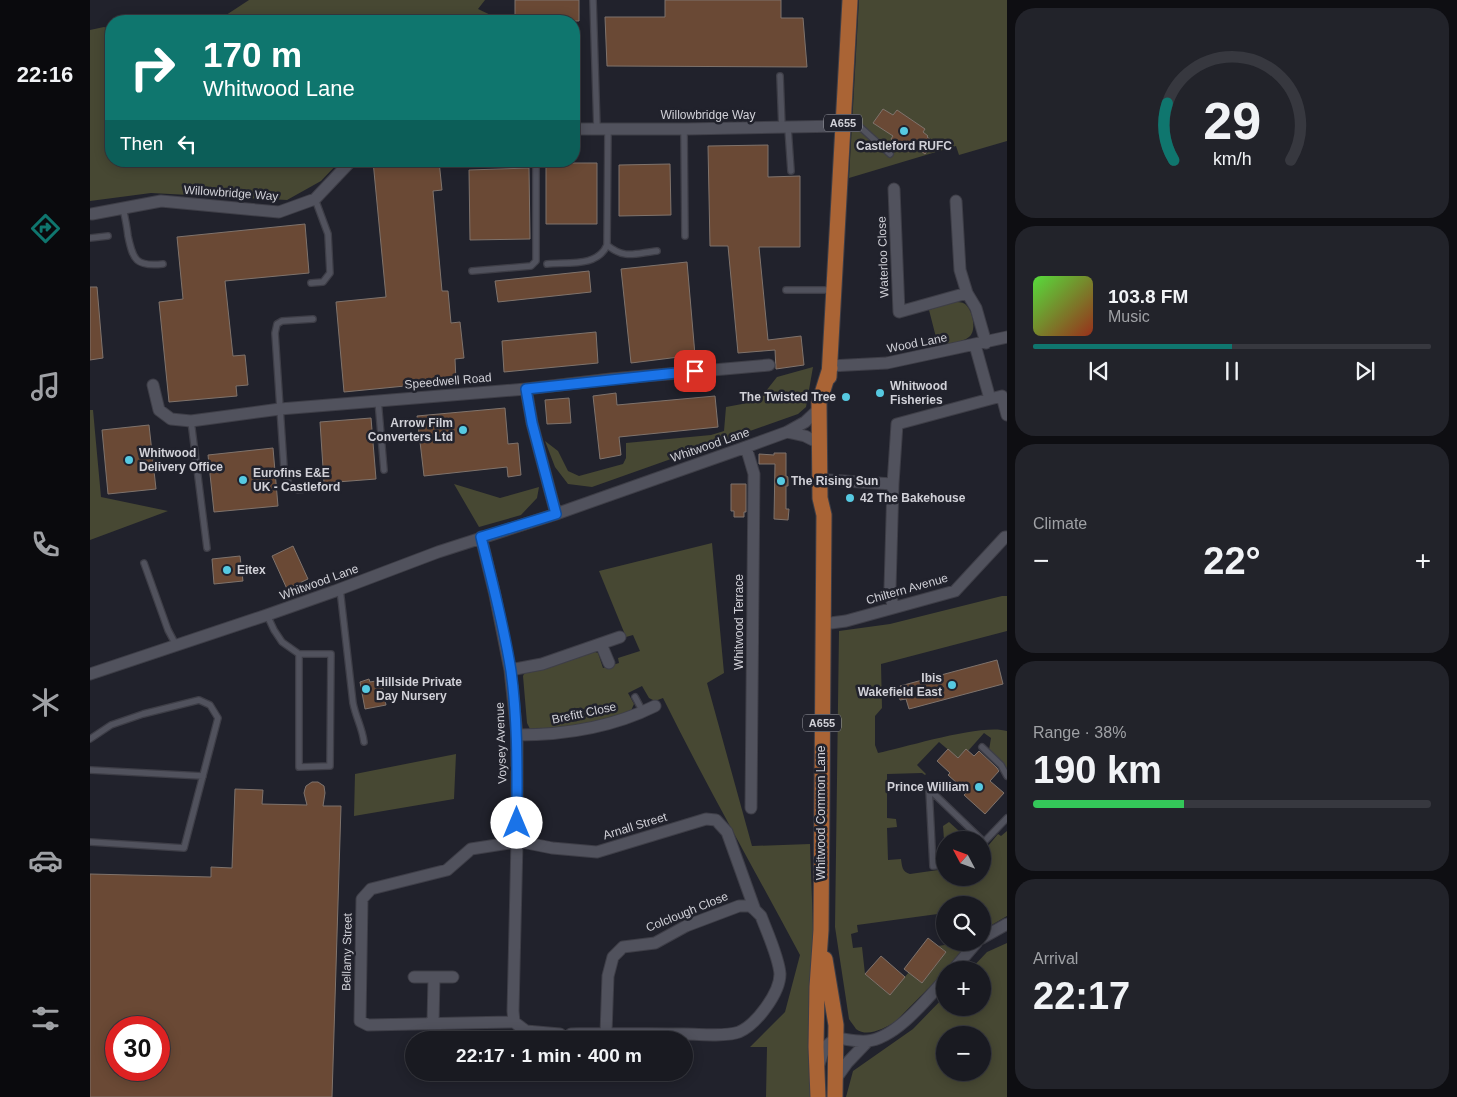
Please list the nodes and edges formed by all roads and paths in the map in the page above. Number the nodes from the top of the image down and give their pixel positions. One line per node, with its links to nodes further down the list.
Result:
1 (593, 0): 6 (lane)
2 (850, 0): 4 (main road, A655)
3 (780, 76): 7 (lane)
4 (843, 126): 7 (street, Willowbridge Way); 9 (lane); 28 (main road, Whitwood Common Lane / A655)
5 (580, 128): 6 (street, Willowbridge Way)
6 (603, 128): 8 (street, Willowbridge Way); 21 (lane)
7 (785, 128): 8 (street, Willowbridge Way); 12 (lane)
8 (684, 129): 19 (lane)
9 (890, 154)
10 (346, 167): 14 (street, Willowbridge Way)
11 (536, 167): 25 (lane)
12 (791, 171)
13 (894, 189): 29 (street, Waterloo Close)
14 (315, 199): 16 (street, Willowbridge Way); 26 (lane)
15 (956, 201): 29 (street)
16 (123, 208): 17 (street, Willowbridge Way); 23 (lane)
17 (91, 214)
18 (108, 236): 20 (lane)
19 (684, 236)
20 (90, 238)
21 (608, 245): 22 (lane); 24 (lane)
22 (657, 251)
23 (162, 264)
24 (547, 264)
25 (472, 271)
26 (311, 283)
27 (786, 290): 28 (lane)
28 (834, 290): 34 (main road, Whitwood Common Lane / A655)
29 (967, 293): 32 (street)
30 (313, 319): 40 (lane)
31 (1007, 337): 32 (street, Wood Lane)
32 (981, 344): 34 (street, Wood Lane); 38 (street)
33 (769, 365): 36 (street, Speedwell Road)
34 (830, 367): 42 (main road, Whitwood Common Lane / A655)
35 (153, 385): 43 (street, Speedwell Road)
36 (526, 389): 39 (street, Speedwell Road); 52 (street)
37 (1005, 395): 38 (street); 41 (street)
38 (990, 398): 50 (street)
39 (378, 400): 40 (street, Speedwell Road); 48 (lane)
40 (280, 409): 43 (street, Speedwell Road); 51 (lane)
41 (1007, 415)
42 (822, 416): 44 (street, Whitwood Lane); 45 (street); 46 (main road, Whitwood Common Lane / A655); 49 (main road, Whitwood Common Lane / A655)
43 (191, 421): 56 (lane)
44 (787, 432): 45 (street); 47 (street, Whitwood Lane)
45 (804, 436): 46 (street)
46 (819, 443): 53 (main road, Whitwood Common Lane / A655)
47 (746, 447): 52 (street, Whitwood Lane); 79 (street, Whitwood Terrace)
48 (384, 470)
49 (828, 480): 50 (street); 53 (main road, Whitwood Common Lane / A655)
50 (894, 484): 59 (street)
51 (317, 487)
52 (556, 514): 55 (street, Whitwood Lane)
53 (824, 515): 61 (main road, Whitwood Common Lane / A655)
54 (1007, 536): 59 (street, Chiltern Avenue)
55 (481, 537): 58 (street, Whitwood Lane); 67 (street, Voysey Avenue)
56 (207, 548)
57 (144, 563): 64 (lane)
58 (340, 589): 60 (street, Whitwood Lane); 74 (lane)
59 (892, 608): 61 (street, Chiltern Avenue)
60 (267, 615): 64 (street, Whitwood Lane); 65 (lane)
61 (823, 624): 88 (main road, Whitwood Common Lane / A655)
62 (620, 637): 63 (street)
63 (601, 644): 66 (street); 67 (street)
64 (176, 645): 68 (street, Whitwood Lane)
65 (299, 654): 65 (lane)
66 (609, 663)
67 (510, 670): 72 (street, Voysey Avenue)
68 (90, 674)
69 (635, 697): 71 (lane)
70 (655, 706): 71 (street, Brefitt Close)
71 (643, 712): 72 (street, Brefitt Close)
72 (517, 735): 83 (street, Voysey Avenue)
73 (90, 739): 77 (lane)
74 (364, 742)
75 (982, 747): 78 (lane)
76 (90, 770): 77 (lane)
77 (203, 776): 84 (lane)
78 (1007, 776)
79 (749, 803)
80 (1007, 818): 82 (lane)
81 (973, 831): 85 (lane)
82 (991, 833)
83 (517, 841): 86 (street, Arnall Street); 96 (street, Voysey Avenue); 97 (street, Bellamy Street)
84 (90, 842)
85 (936, 866)
86 (755, 910): 99 (street, Colclough Close); 101 (street)
87 (1007, 924): 89 (street)
88 (821, 930): 100 (main road, Whitwood Common Lane / A655); 103 (main road, Whitwood Common Lane / A655)
89 (991, 933)
90 (969, 951): 91 (street)
91 (961, 961)
92 (434, 977): 93 (street); 94 (street); 97 (street)
93 (453, 977)
94 (414, 978)
95 (936, 989): 102 (street)
96 (514, 1022): 97 (street, Bellamy Street); 98 (street)
97 (433, 1023)
98 (526, 1031)
99 (606, 1031)
100 (841, 1034): 102 (street); 103 (street); 104 (main road, Whitwood Common Lane / A655)
101 (693, 1035)
102 (868, 1041): 104 (street)
103 (818, 1068): 105 (main road, Whitwood Common Lane / A655)
104 (835, 1080): 106 (main road, Whitwood Common Lane / A655)
105 (818, 1097)
106 (835, 1097)

